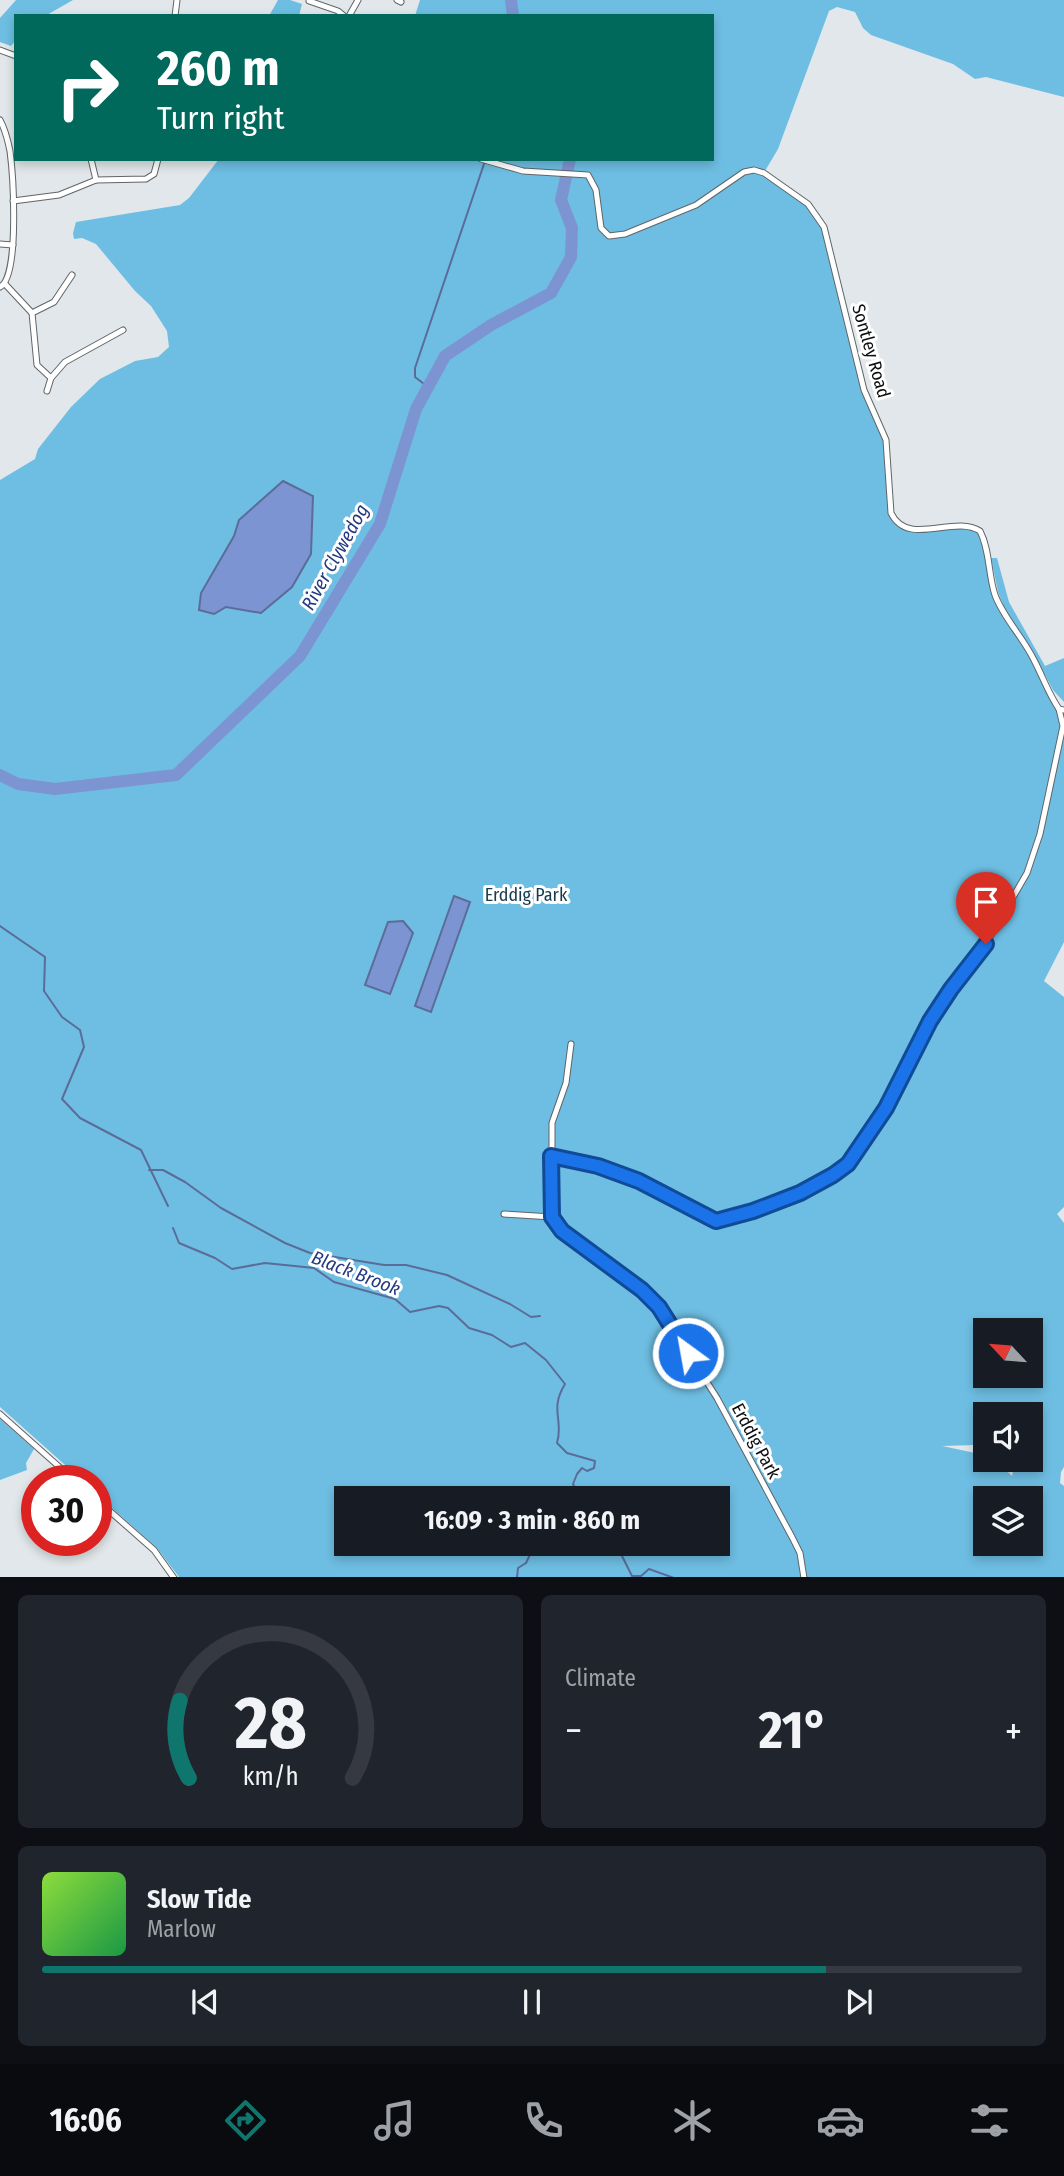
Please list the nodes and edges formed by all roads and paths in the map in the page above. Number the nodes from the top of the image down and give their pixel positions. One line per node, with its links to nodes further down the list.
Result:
1 (309, 1): 2 (street)
2 (317, 2): 3 (street)
3 (343, 14)
4 (0, 120): 9 (street)
5 (91, 161): 8 (street)
6 (157, 161): 8 (street)
7 (484, 161): 18 (street, Sontley Road)
8 (96, 180): 9 (street)
9 (13, 201): 11 (street)
10 (0, 244): 11 (street)
11 (13, 245): 13 (street)
12 (72, 275): 14 (street)
13 (2, 285): 14 (street)
14 (32, 313): 16 (street)
15 (123, 330): 16 (street)
16 (51, 378): 17 (street)
17 (47, 391)
18 (1061, 709): 20 (street)
19 (571, 1044): 20 (street)
20 (551, 1156): 22 (street)
21 (504, 1214): 22 (street)
22 (552, 1217): 27 (street, Erddig Park)
23 (0, 1414): 24 (street)
24 (57, 1465)
25 (112, 1513): 26 (street)
26 (174, 1577)
27 (804, 1577)

